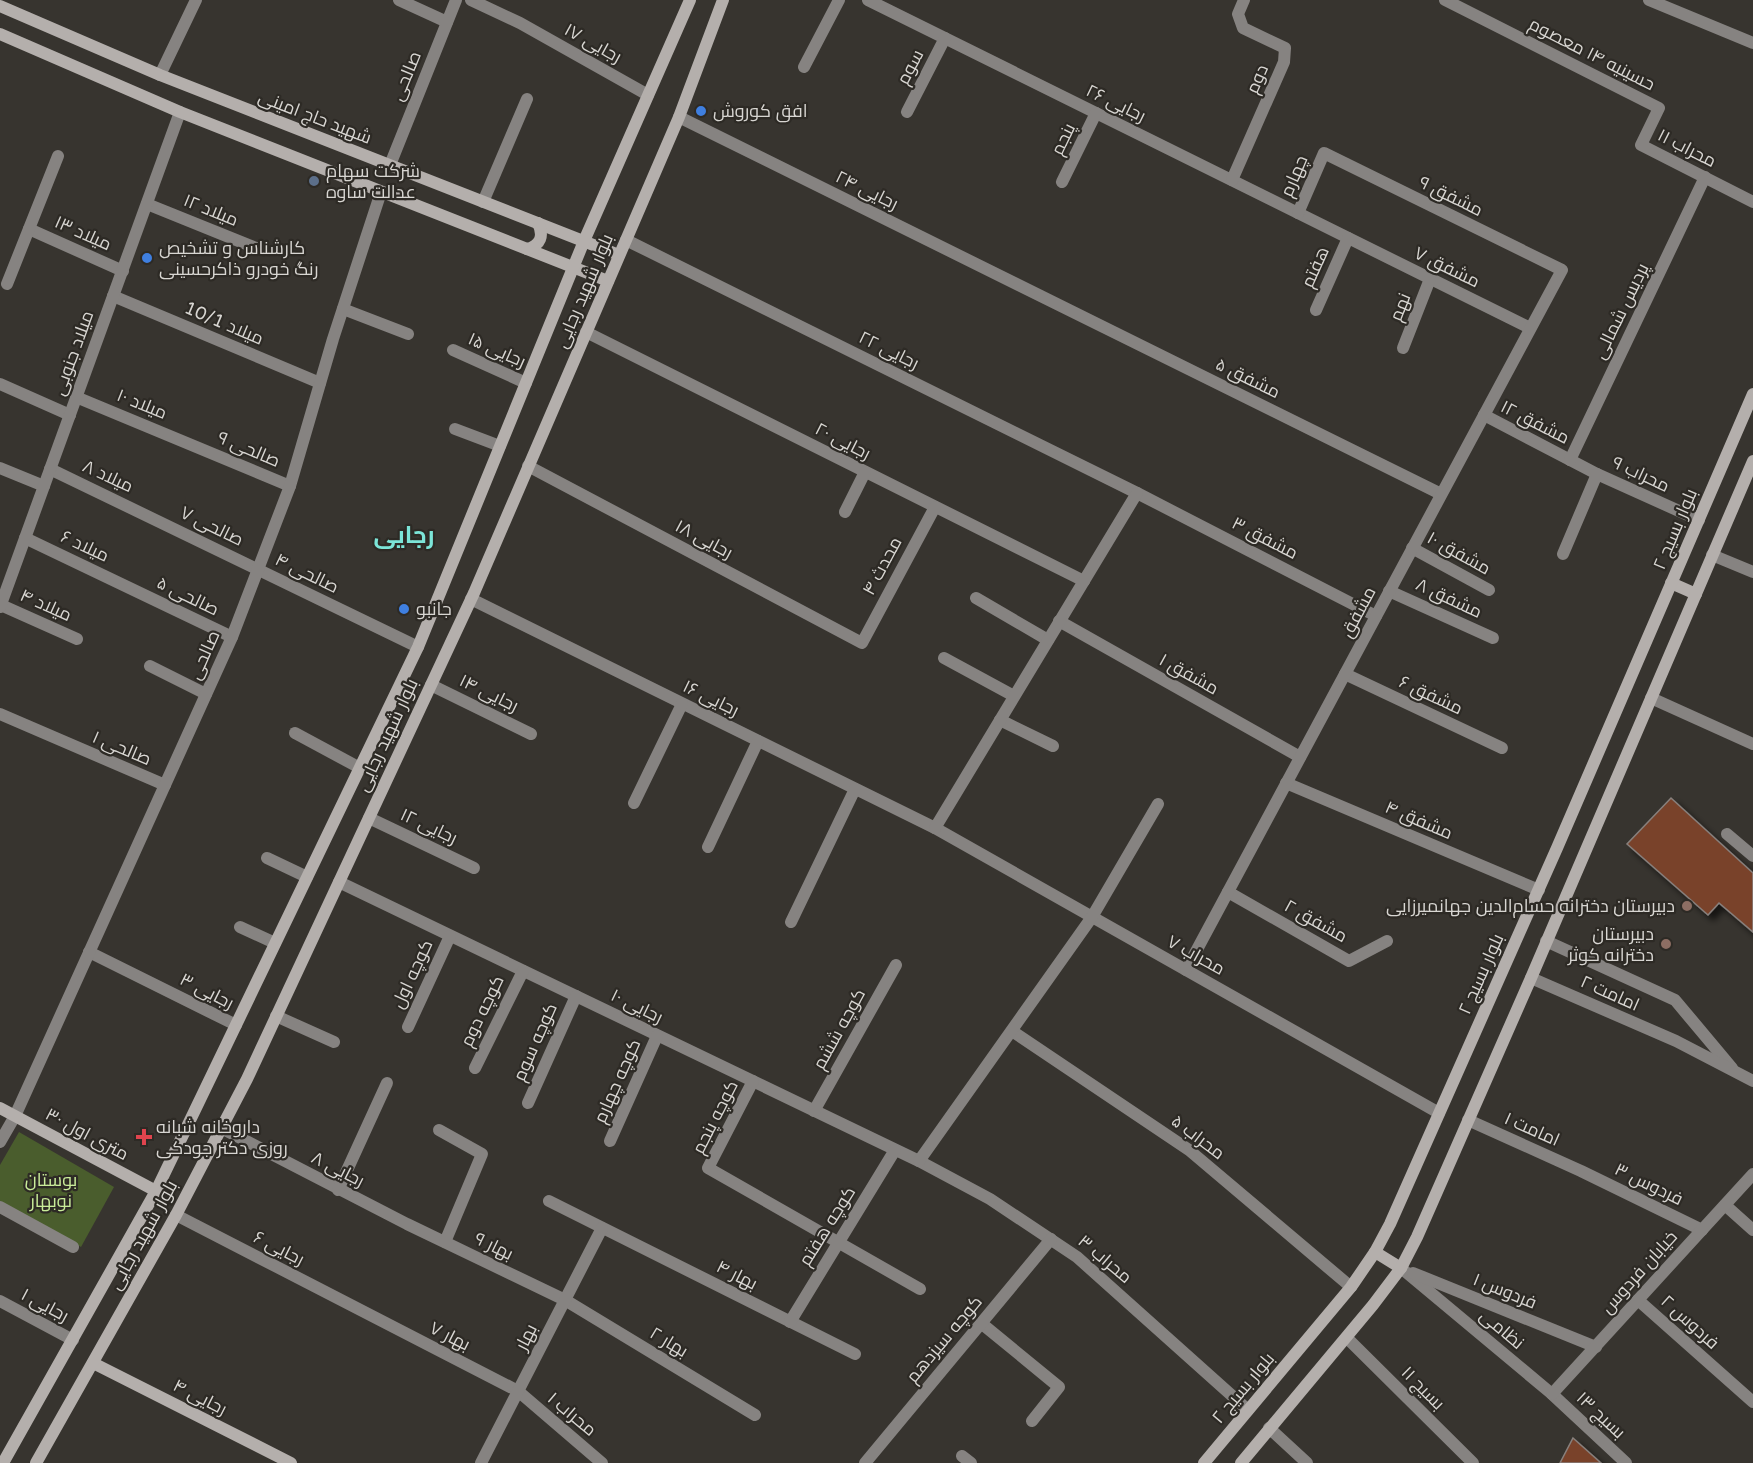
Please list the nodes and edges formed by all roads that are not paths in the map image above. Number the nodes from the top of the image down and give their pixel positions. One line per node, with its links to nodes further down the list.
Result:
1 (196, 0): 19 (street)
2 (399, 0): 14 (street)
3 (456, 0): 14 (street, صالحی)
4 (471, 0): 20 (street, رجایی ۱۷)
5 (690, 0): 20 (main road, بلوار شهید رجایی)
6 (723, 0): 26 (main road, بلوار شهید رجایی)
7 (839, 0): 18 (street)
8 (868, 0): 16 (street, رجایی ۲۶)
9 (1244, 0): 31 (street, دوم)
10 (1445, 0): 22 (street, حسینیه ۱۴ معصوم)
11 (1649, 0): 12 (street)
12 (1674, 5): 17 (street)
13 (0, 6): 19 (main road, شهید حاج امینی)
14 (447, 22): 29 (street, صالحی)
15 (0, 34): 23 (main road)
16 (945, 38): 24 (street, سوم); 25 (street, رجایی ۲۶)
17 (1753, 43)
18 (804, 67)
19 (160, 75): 29 (main road, شهید حاج امینی)
20 (648, 95): 42 (main road, بلوار شهید رجایی)
21 (527, 99): 34 (street)
22 (1659, 108): 30 (street, محراب ۱۱)
23 (180, 112): 33 (main road); 36 (street, میلاد جنوبی)
24 (907, 112)
25 (1096, 113): 31 (street, رجایی ۲۶); 32 (street, پنجم)
26 (679, 117): 41 (main road, بلوار شهید رجایی); 52 (street, رجایی ۲۴)
27 (1324, 153): 37 (street, چهارم); 47 (street, مشفق ۹)
28 (58, 156): 39 (street)
29 (390, 165): 34 (main road, شهید حاج امینی)
30 (1705, 177): 35 (street, محراب ۱۱); 71 (street, پردیس شمالی)
31 (1232, 180): 37 (street, رجایی ۲۶)
32 (1062, 182)
33 (381, 192): 43 (main road); 54 (street, صالحی)
34 (483, 202): 38 (main road, شهید حاج امینی)
35 (1753, 202)
36 (147, 204): 44 (street, میلاد ۱۲); 48 (street, میلاد جنوبی)
37 (1298, 213): 40 (street, رجایی ۲۶)
38 (538, 223): 42 (main road, شهید حاج امینی); 43 (main road)
39 (29, 229): 48 (street, میلاد ۱۳); 51 (street)
40 (1348, 238): 49 (street, مشفق ۷); 55 (street, هفتم)
41 (626, 240): 45 (main road, بلوار شهید رجایی); 80 (street, رجایی ۲۲)
42 (584, 241): 45 (main road, شهید حاج امینی); 46 (main road, بلوار شهید رجایی)
43 (527, 249): 46 (main road)
44 (261, 250)
45 (619, 255): 50 (main road, بلوار شهید رجایی)
46 (573, 267): 50 (main road); 62 (main road, بلوار شهید رجایی)
47 (1562, 270): 56 (street, مشفق)
48 (123, 271): 53 (street, میلاد جنوبی)
49 (1430, 279): 56 (street, مشفق ۷); 59 (street, نهم)
50 (608, 281): 57 (main road, بلوار شهید رجایی)
51 (7, 284)
52 (1038, 295): 81 (street, مشفق ۵)
53 (113, 296): 61 (street, میلاد 10/1); 65 (street, میلاد جنوبی)
54 (343, 309): 58 (street); 61 (street, صالحی)
55 (1316, 310)
56 (1530, 328): 67 (street, مشفق)
57 (586, 332): 73 (main road, بلوار شهید رجایی); 76 (street, رجایی ۲۰)
58 (408, 334)
59 (1403, 348)
60 (453, 350): 62 (street, رجایی ۱۵)
61 (320, 383): 79 (street, صالحی)
62 (526, 383): 70 (main road, بلوار شهید رجایی)
63 (0, 384): 66 (street)
64 (1753, 394): 85 (main road, بلوار بسیج ۲)
65 (76, 397): 66 (street, میلاد جنوبی); 69 (street, میلاد ۱۰)
66 (70, 415): 75 (street, میلاد جنوبی)
67 (1484, 415): 71 (street, مشفق ۱۲); 81 (street, مشفق)
68 (455, 429): 70 (street)
69 (194, 445): 79 (street, صالحی ۹)
70 (500, 446): 110 (main road, بلوار شهید رجایی)
71 (1570, 460): 77 (street, محراب ۹)
72 (1753, 461): 89 (main road)
73 (528, 466): 101 (main road, بلوار شهید رجایی); 109 (street, رجایی ۱۸)
74 (0, 468): 78 (street)
75 (50, 469): 78 (street, میلاد جنوبی); 84 (street, میلاد ۸)
76 (865, 472): 82 (street, رجایی ۲۰); 83 (street)
77 (1597, 474): 85 (street, محراب ۹); 88 (street)
78 (44, 486): 86 (street, میلاد جنوبی)
79 (290, 486): 91 (street, صالحی)
80 (1137, 493): 94 (street); 103 (street, مشفق ۳)
81 (1441, 494): 87 (street, مشفق)
82 (935, 507): 94 (street, رجایی ۲۰); 109 (street, محدث ۴)
83 (845, 512)
84 (150, 517): 91 (street, صالحی ۷)
85 (1699, 520): 95 (main road, بلوار بسیج ۲)
86 (25, 538): 92 (street, میلاد جنوبی); 96 (street, میلاد ۶)
87 (1412, 548): 97 (street, مشفق ۱۰); 98 (street, مشفق)
88 (1563, 554)
89 (1712, 555): 93 (street); 99 (main road)
90 (0, 567): 92 (street)
91 (258, 569): 105 (street, صالحی); 110 (street, صالحی ۴)
92 (13, 572): 102 (street, میلاد جنوبی)
93 (1753, 572)
94 (1084, 581): 104 (street)
95 (1671, 583): 99 (main road); 143 (main road, بلوار بسیج ۲)
96 (129, 586): 105 (street, صالحی ۵)
97 (1489, 590)
98 (1389, 591): 103 (street, مشفق); 106 (street, مشفق ۸)
99 (1696, 594): 117 (main road)
100 (976, 598): 108 (street)
101 (471, 599): 114 (main road, بلوار شهید رجایی); 118 (street, رجایی ۱۶)
102 (0, 606): 107 (street, میلاد ۴)
103 (1376, 616): 113 (street, مشفق)
104 (1059, 621): 108 (street); 127 (street, مشفق ۱)
105 (232, 637): 115 (street, صالحی)
106 (1493, 638)
107 (77, 639)
108 (1048, 640): 116 (street)
109 (862, 643)
110 (418, 647): 128 (main road, بلوار شهید رجایی)
111 (944, 658): 116 (street)
112 (150, 666): 115 (street)
113 (1345, 674): 126 (street, مشفق ۶); 127 (street, مشفق)
114 (431, 685): 122 (street, رجایی ۱۴); 134 (main road, بلوار شهید رجایی)
115 (206, 694): 130 (street, صالحی)
116 (1014, 696): 120 (street)
117 (1651, 698): 124 (street); 150 (main road)
118 (682, 704): 123 (street, رجایی ۱۶); 132 (street)
119 (0, 714): 130 (street, صالحی ۱)
120 (1000, 720): 125 (street); 135 (street)
121 (295, 733): 128 (street)
122 (531, 734)
123 (758, 741): 131 (street, رجایی ۱۶); 137 (street)
124 (1753, 744)
125 (1053, 746)
126 (1502, 748)
127 (1300, 757): 129 (street, مشفق)
128 (360, 768): 141 (main road, بلوار شهید رجایی)
129 (1286, 783): 143 (street, مشفق ۴); 144 (street, مشفق)
130 (165, 785): 152 (street, صالحی)
131 (855, 789): 135 (street, رجایی ۱۶); 146 (street)
132 (634, 803)
133 (1158, 804): 145 (street)
134 (369, 818): 140 (street, رجایی ۱۲); 142 (main road, بلوار شهید رجایی)
135 (935, 828): 145 (street, محراب ۷)
136 (1727, 834): 138 (street)
137 (708, 847)
138 (1753, 856)
139 (267, 858): 141 (street)
140 (474, 868)
141 (307, 877): 151 (main road, بلوار شهید رجایی)
142 (339, 882): 148 (street, رجایی ۱۰); 158 (main road, بلوار شهید رجایی)
143 (1539, 890): 172 (main road, بلوار بسیج ۲)
144 (1228, 892): 149 (street, مشفق ۲); 154 (street, مشفق)
145 (1092, 917): 154 (street, محراب ۷); 161 (street)
146 (790, 922)
147 (240, 927): 151 (street)
148 (450, 936): 155 (street, رجایی ۱۰); 160 (street, کوچه اول)
149 (1387, 941)
150 (1546, 941): 156 (main road); 165 (street)
151 (276, 943): 159 (main road, بلوار شهید رجایی)
152 (89, 952): 159 (street, رجایی ۳); 173 (street, صالحی)
153 (896, 965): 171 (street, کوچه ششم)
154 (1186, 970): 172 (street, محراب ۷)
155 (523, 971): 157 (street, رجایی ۱۰); 164 (street, کوچه دوم)
156 (1531, 978): 165 (street, امامت ۲); 174 (main road)
157 (576, 996): 162 (street, رجایی ۱۰); 169 (street, کوچه سوم)
158 (276, 1016): 163 (street); 175 (main road, بلوار شهید رجایی)
159 (236, 1025): 184 (main road, بلوار شهید رجایی)
160 (408, 1027)
161 (1012, 1031): 180 (street); 199 (street, محراب ۵)
162 (657, 1036): 166 (street, رجایی ۱۰); 177 (street, کوچه چهارم)
163 (334, 1042)
164 (475, 1068)
165 (1736, 1073): 167 (street, امامت ۲)
166 (753, 1081): 171 (street, رجایی ۱۰); 194 (street, کوچه پنجم)
167 (1753, 1081)
168 (387, 1083): 183 (street)
169 (528, 1103)
170 (0, 1108): 173 (main road, ۳۰ متری اول)
171 (814, 1111): 179 (street, رجایی ۱۰)
172 (1439, 1113): 197 (main road, بلوار بسیج ۲)
173 (15, 1116): 178 (street, صالحی); 184 (main road, ۳۰ متری اول)
174 (1467, 1120): 181 (street, امامت ۱); 198 (main road)
175 (221, 1128): 183 (street, رجایی ۸); 188 (main road, بلوار شهید رجایی)
176 (439, 1130): 195 (street)
177 (610, 1141)
178 (0, 1142)
179 (895, 1150): 180 (street, رجایی ۱۰); 194 (street, کوچه هفتم)
180 (920, 1161): 193 (street, محراب ۳)
181 (1581, 1171): 191 (street, فردوس ۳)
182 (1753, 1174): 186 (street, خیابان فردوس)
183 (338, 1190): 189 (street, رجایی ۸)
184 (156, 1191): 208 (main road, بلوار شهید رجایی)
185 (549, 1201): 190 (street, بهار ۴)
186 (1725, 1205): 191 (street, خیابان فردوس); 192 (street)
187 (0, 1207): 196 (street)
188 (176, 1215): 204 (street, رجایی ۶); 211 (main road, بلوار شهید رجایی)
189 (407, 1224): 195 (street, بهار ۹)
190 (602, 1227): 201 (street, بهار); 205 (street, بهار ۴)
191 (1702, 1230): 202 (street, خیابان فردوس)
192 (1753, 1230)
193 (1051, 1239): 206 (street, کوچه سیزدهم); 215 (street, محراب ۳)
194 (839, 1241): 200 (street); 205 (street, کوچه هفتم)
195 (446, 1242): 201 (street, بهار ۹)
196 (73, 1247)
197 (1375, 1252): 198 (main road); 199 (main road, بلوار بسیج ۲)
198 (1401, 1268): 207 (main road); 209 (street, فردوس ۱); 213 (street, نظامی)
199 (1351, 1287): 215 (main road, بلوار بسیج ۲)
200 (920, 1289)
201 (565, 1300): 212 (street, بهار); 216 (street, بهار ۲)
202 (1638, 1300): 209 (street, خیابان فردوس); 214 (street, فردوس ۲)
203 (0, 1301): 208 (street, رجایی ۱)
204 (365, 1313): 212 (street, بهار ۷)
205 (790, 1322): 210 (street, بهار ۴)
206 (981, 1323): 217 (street); 224 (street, کوچه سیزدهم)
207 (1347, 1338): 218 (main road); 228 (street, ۱۱ بسیج)
208 (73, 1340): 219 (main road, بلوار شهید رجایی)
209 (1596, 1347): 213 (street, خیابان فردوس)
210 (855, 1354)
211 (93, 1363): 220 (main road, بلوار شهید رجایی); 221 (main road, رجایی ۴)
212 (518, 1392): 222 (street, بهار); 223 (street, محراب ۱)
213 (1552, 1394): 229 (street, ۱۳ بسیج)
214 (1753, 1402)
215 (1248, 1410): 225 (main road, بلوار بسیج ۲)
216 (755, 1415)
217 (1032, 1421)
218 (1269, 1428): 226 (main road); 227 (street)
219 (3, 1463)
220 (36, 1463)
221 (291, 1463)
222 (481, 1463)
223 (602, 1463)
224 (865, 1463)
225 (1204, 1463)
226 (1241, 1463)
227 (1307, 1463)
228 (1473, 1463)
229 (1626, 1463)

